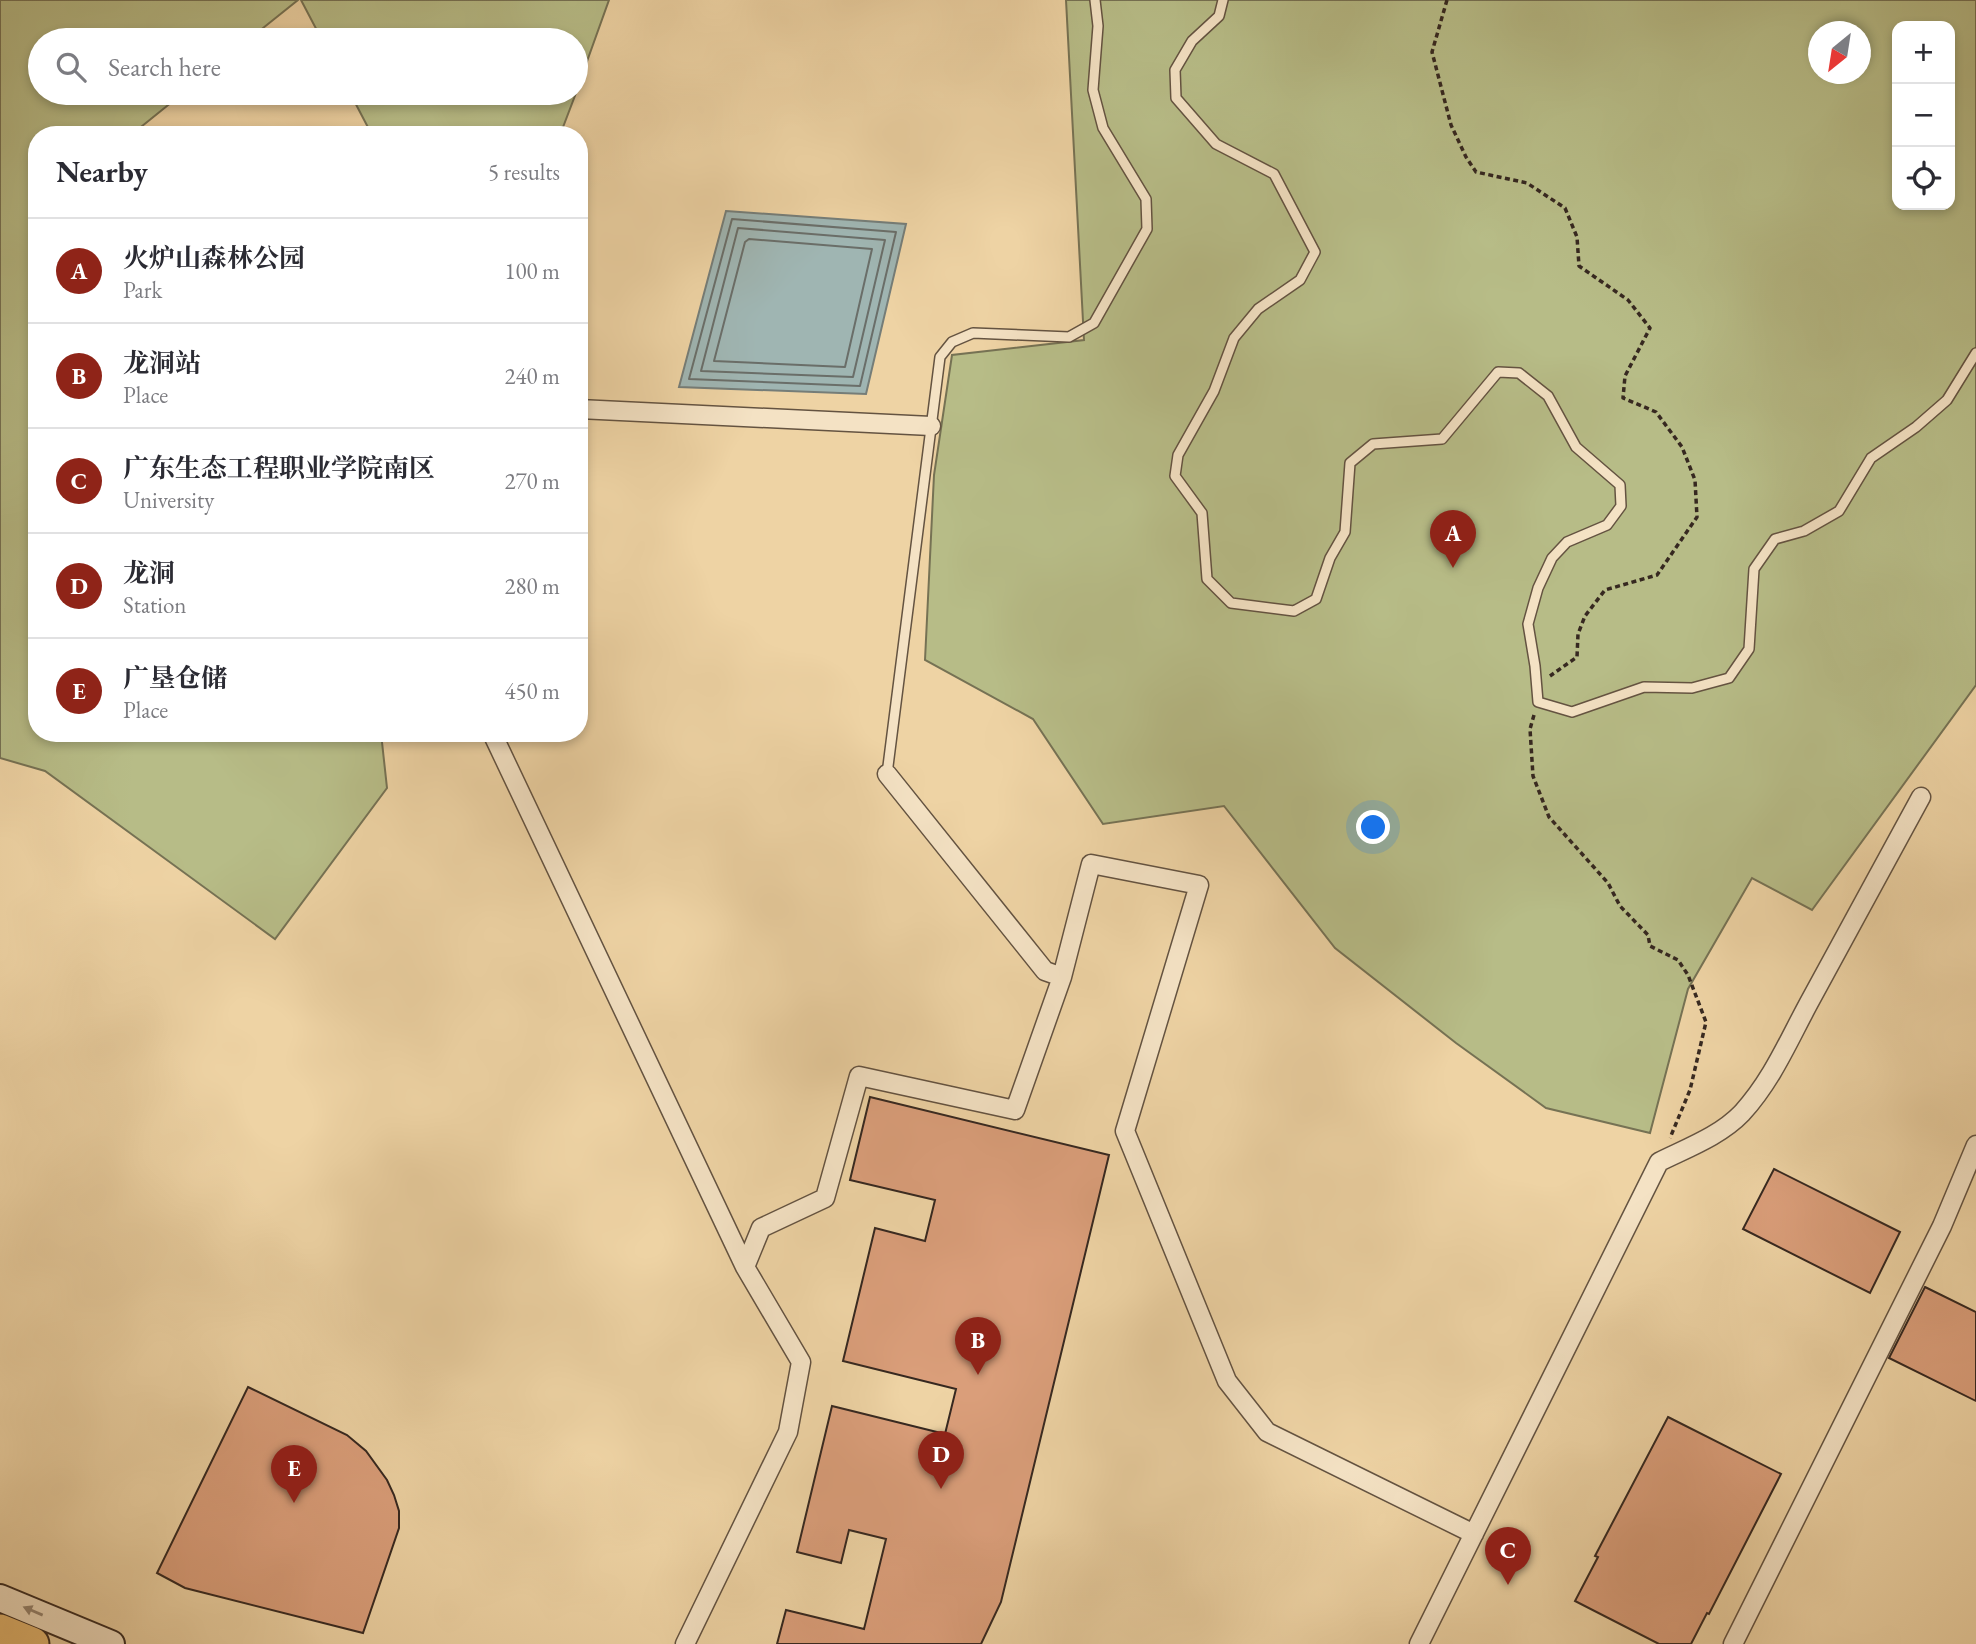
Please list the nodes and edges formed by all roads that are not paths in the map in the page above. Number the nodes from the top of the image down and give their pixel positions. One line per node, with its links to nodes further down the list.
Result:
1 (1095, 0): 5 (lane)
2 (1223, 0): 3 (lane)
3 (1976, 353)
4 (588, 409): 5 (street)
5 (931, 426): 7 (lane)
6 (496, 742): 11 (street)
7 (887, 774): 9 (street)
8 (1921, 797): 12 (street)
9 (1062, 977): 11 (street); 12 (street)
10 (1976, 1145): 19 (street)
11 (745, 1267): 17 (street)
12 (1474, 1534): 18 (street)
13 (0, 1598): 16 (street, one-way to 13)
14 (0, 1631): 15 (highway)
15 (32, 1644)
16 (111, 1644)
17 (685, 1644)
18 (1419, 1644)
19 (1732, 1644)

